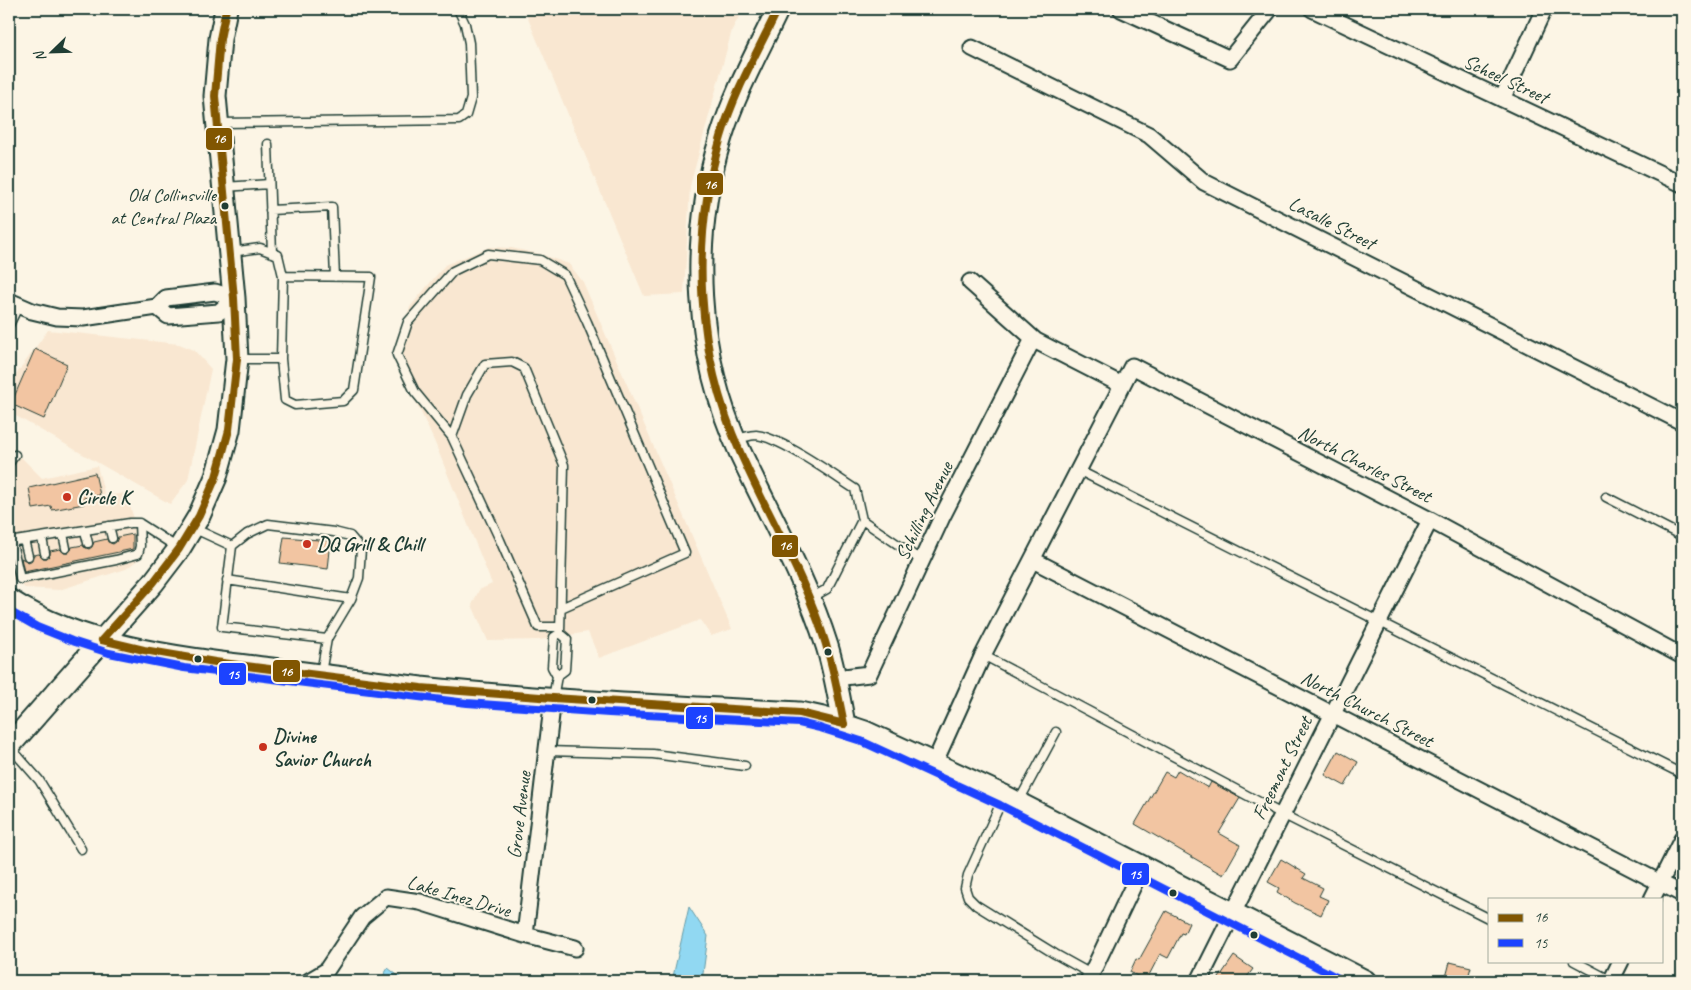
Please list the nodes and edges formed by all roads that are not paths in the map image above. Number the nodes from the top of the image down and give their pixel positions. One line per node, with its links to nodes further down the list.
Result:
1 (226, 9): 10 (street)
2 (458, 9): 10 (lane)
3 (778, 9): 30 (street)
4 (1121, 9): 5 (street)
5 (1270, 9)
6 (1312, 9): 9 (street, Scheel Street)
7 (1544, 9): 9 (street)
8 (972, 48): 28 (street, Lasalle Street)
9 (1502, 99): 13 (street, Scheel Street)
10 (216, 123): 14 (street)
11 (268, 144): 12 (lane)
12 (269, 184): 14 (lane); 15 (lane)
13 (1682, 184)
14 (224, 187): 16 (street)
15 (270, 210): 17 (lane); 19 (lane)
16 (230, 252): 17 (lane); 21 (street)
17 (272, 253): 18 (lane)
18 (283, 276): 19 (lane); 26 (lane)
19 (335, 277): 26 (lane)
20 (970, 282): 24 (street)
21 (234, 298): 22 (street); 25 (street)
22 (14, 303): 23 (lane)
23 (9, 325)
24 (1036, 341): 27 (street); 54 (street, Schilling Avenue)
25 (237, 359): 26 (lane); 39 (street)
26 (281, 359)
27 (1122, 385): 33 (street); 36 (street, North Charles Street)
28 (1682, 422)
29 (452, 437): 59 (lane); 59 (lane); 61 (lane)
30 (735, 440): 35 (lane); 57 (street)
31 (15, 455): 32 (lane)
32 (9, 463)
33 (1078, 470): 53 (street); 60 (lane)
34 (1606, 497): 42 (lane)
35 (862, 520): 54 (lane); 57 (lane)
36 (1430, 520): 60 (street, Freemont Street); 65 (street, North Charles Street)
37 (139, 523): 38 (lane); 46 (lane); 50 (lane)
38 (109, 526): 40 (lane); 44 (lane)
39 (192, 527): 48 (lane); 50 (street)
40 (85, 531): 41 (lane); 47 (lane)
41 (63, 534): 43 (lane); 49 (lane)
42 (1682, 536)
43 (42, 538): 45 (lane); 51 (lane)
44 (112, 538)
45 (24, 540): 46 (lane); 52 (lane)
46 (10, 542)
47 (88, 543)
48 (232, 546): 55 (lane); 56 (lane)
49 (66, 548)
50 (179, 549): 63 (street)
51 (45, 553)
52 (28, 556)
53 (1033, 560): 64 (street); 70 (street, North Church Street)
54 (922, 561): 68 (street, Schilling Avenue)
55 (228, 580): 56 (lane); 62 (lane)
56 (351, 599): 62 (lane)
57 (809, 599): 68 (street)
58 (9, 600): 63 (street)
59 (561, 608): 61 (lane)
60 (1378, 622): 70 (street, Freemont Street); 77 (lane)
61 (560, 630): 67 (lane); 67 (lane)
62 (327, 639): 66 (lane)
63 (102, 640): 66 (street); 73 (street)
64 (984, 655): 75 (street); 79 (lane)
65 (1682, 656)
66 (320, 675): 69 (street)
67 (557, 676): 69 (lane)
68 (836, 678): 71 (street)
69 (554, 698): 71 (street); 74 (street, Grove Avenue)
70 (1332, 713): 79 (street, Freemont Street); 83 (street, North Church Street)
71 (844, 724): 75 (street)
72 (1056, 732): 78 (lane)
73 (9, 746): 81 (lane)
74 (546, 751): 76 (lane); 88 (street, Grove Avenue)
75 (934, 764): 78 (street)
76 (745, 766)
77 (1682, 774)
78 (1012, 800): 82 (street); 92 (lane)
79 (1282, 814): 86 (street, Freemont Street); 87 (lane)
80 (1682, 839): 83 (street)
81 (81, 849)
82 (1142, 867): 86 (street); 92 (street)
83 (1660, 882): 84 (street, North Church Street); 85 (street)
84 (1682, 894)
85 (1652, 898)
86 (1232, 914): 94 (street, Freemont Street); 95 (street)
87 (1488, 918)
88 (526, 936): 89 (street, Lake Inez Drive); 93 (street, Lake Inez Drive)
89 (575, 948)
90 (1576, 962): 96 (lane)
91 (1621, 962): 96 (street)
92 (1090, 978)
93 (309, 981)
94 (1199, 981)
95 (1365, 981)
96 (1612, 981)

